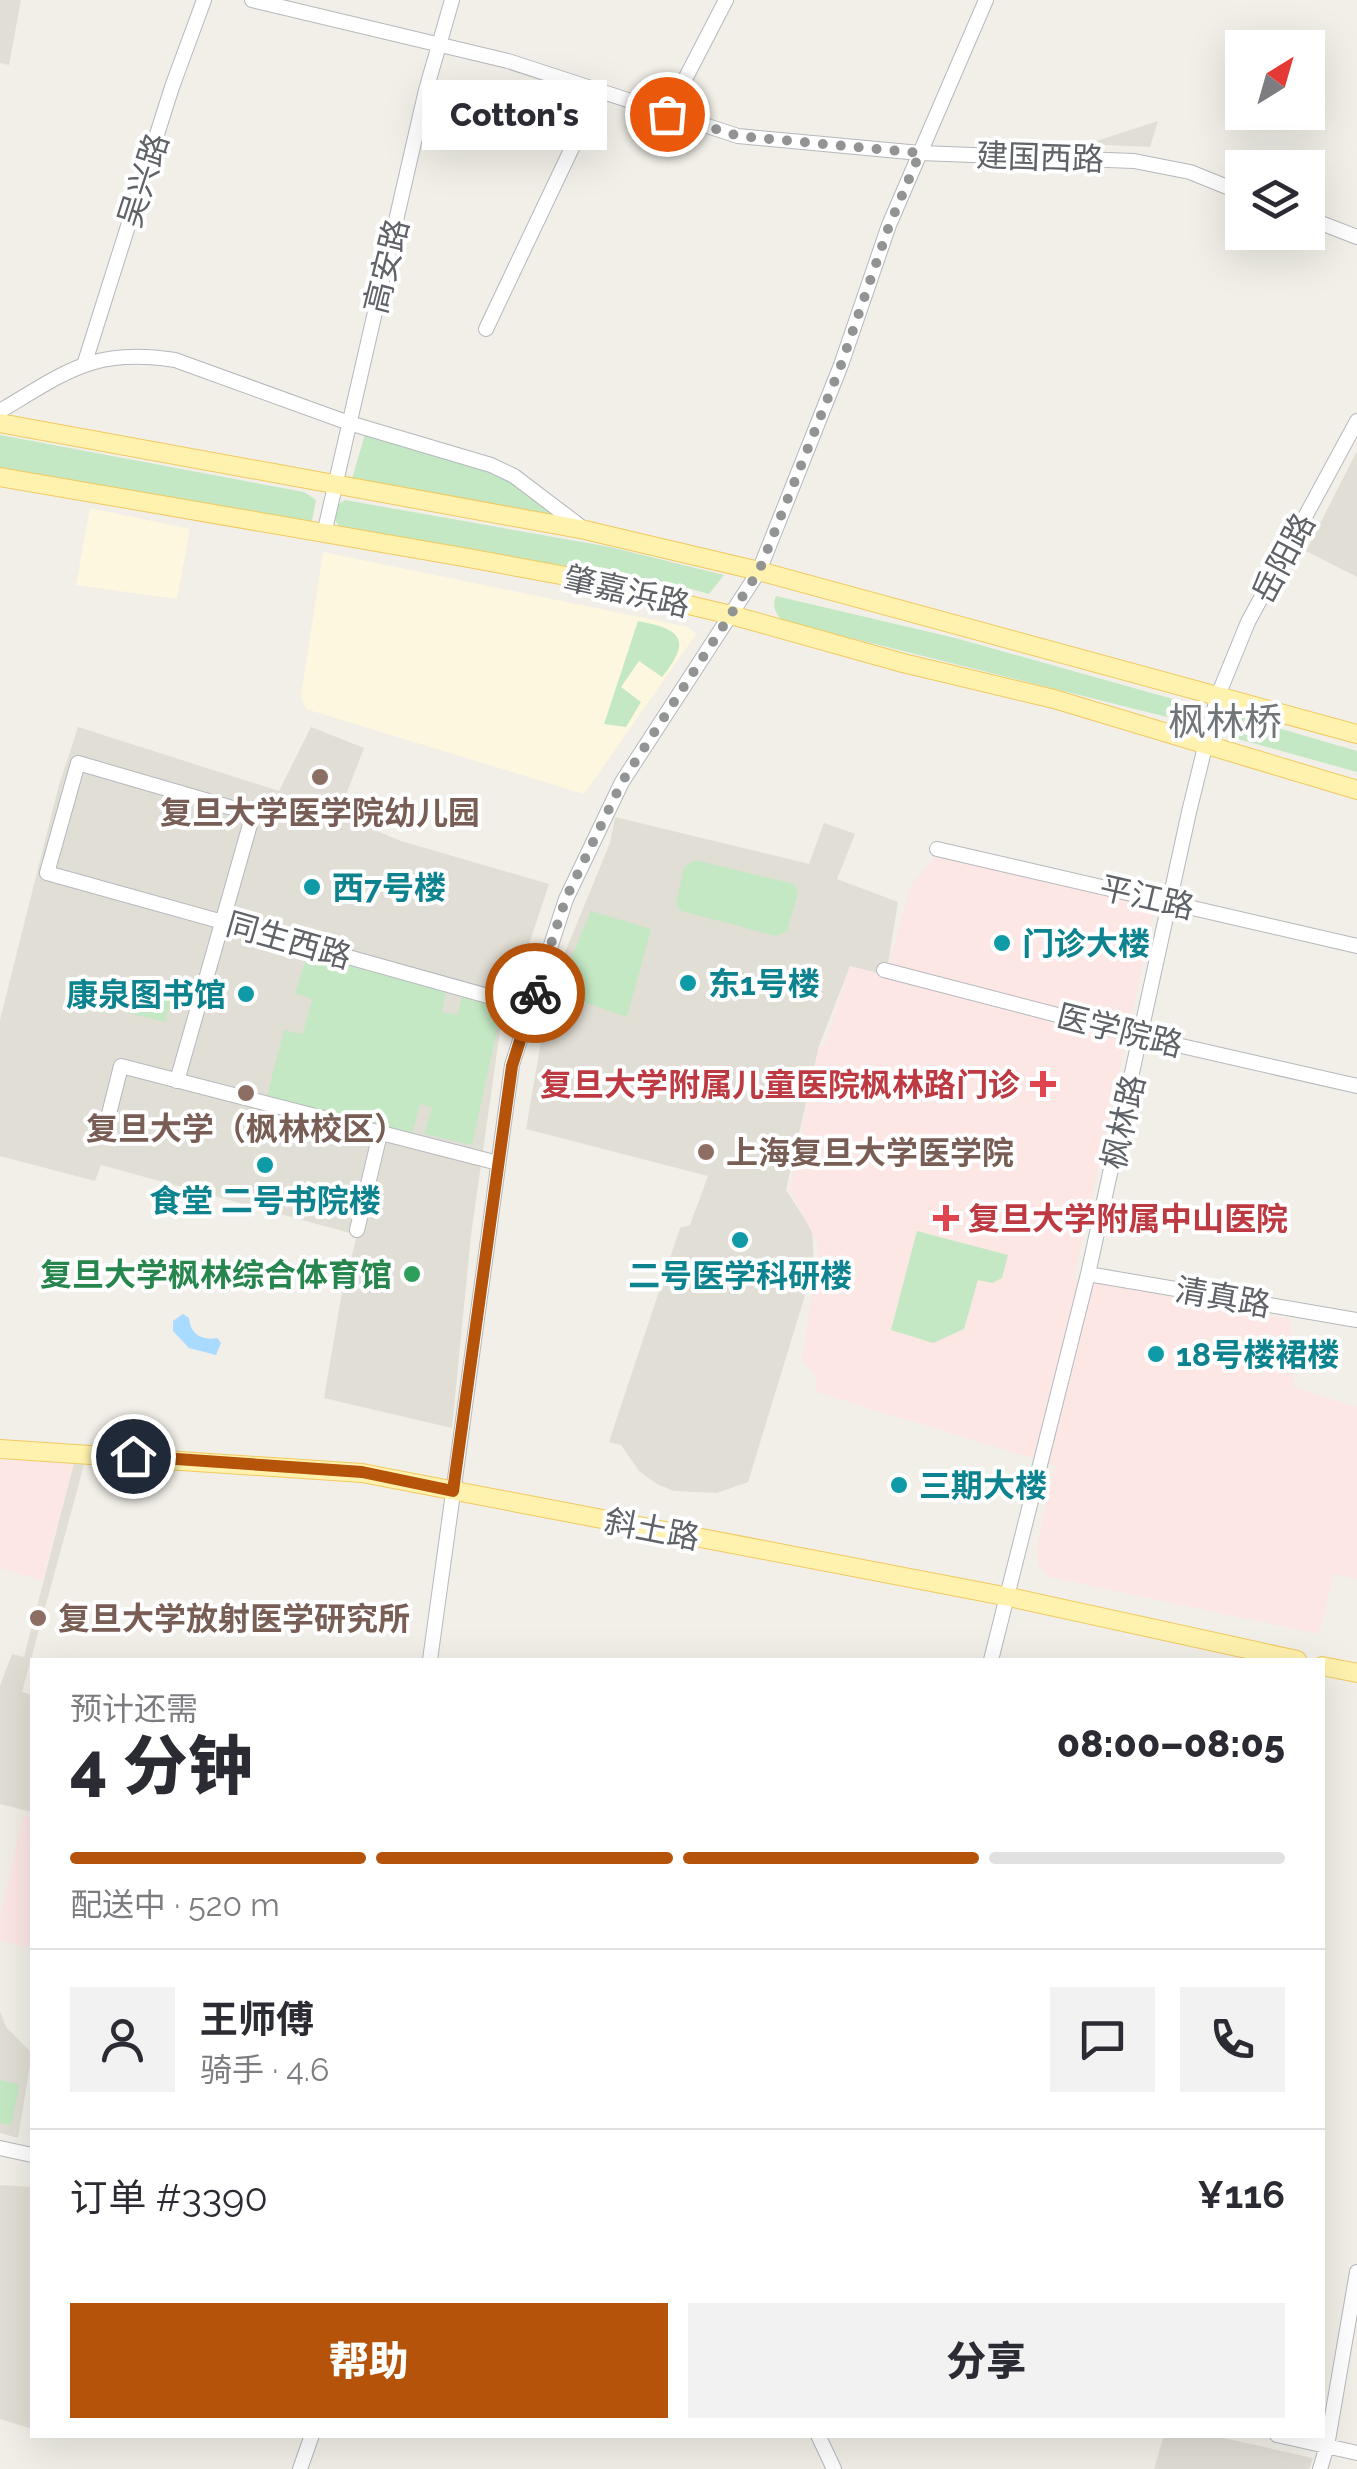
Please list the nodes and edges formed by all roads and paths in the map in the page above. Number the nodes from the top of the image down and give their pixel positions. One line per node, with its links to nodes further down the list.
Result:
1 (204, 0): 14 (street, 吴兴路)
2 (252, 0): 6 (street, 建国西路)
3 (452, 0): 6 (street, 高安路)
4 (726, 0): 8 (street)
5 (986, 0): 9 (street)
6 (440, 42): 7 (street, 建国西路); 18 (street, 高安路)
7 (599, 92): 8 (street, 建国西路); 13 (street)
8 (667, 114): 9 (street, 建国西路)
9 (920, 153): 10 (street, 建国西路); 23 (street)
10 (1225, 185)
11 (1325, 225): 12 (street)
12 (1357, 238)
13 (486, 329)
14 (85, 362): 15 (street, 肇嘉浜路); 18 (street, 肇嘉浜路)
15 (0, 410)
16 (1357, 421): 25 (street, 岳阳路)
17 (0, 422): 20 (main road, 肇嘉浜路)
18 (349, 422): 20 (street, 高安路); 21 (street, 肇嘉浜路)
19 (0, 477): 22 (main road, 肇嘉浜路)
20 (336, 482): 21 (main road, 肇嘉浜路); 22 (street, 高安路)
21 (585, 530): 23 (main road, 肇嘉浜路)
22 (324, 534): 24 (main road, 肇嘉浜路)
23 (759, 571): 24 (street); 25 (main road, 肇嘉浜路)
24 (731, 614): 27 (main road, 肇嘉浜路); 34 (street)
25 (1217, 698): 26 (main road, 肇嘉浜路); 27 (street, 枫林路)
26 (1357, 734)
27 (1205, 746): 28 (main road, 肇嘉浜路); 30 (street, 枫林路)
28 (1357, 790)
29 (937, 848): 30 (street, 平江路)
30 (1170, 903): 32 (street, 平江路); 35 (street, 枫林路)
31 (224, 922): 31 (street, 同生西路); 34 (street, 同生西路); 36 (street)
32 (1357, 946)
33 (884, 970): 35 (street, 医学院路)
34 (530, 1008): 40 (street)
35 (1142, 1037): 37 (street, 医学院路); 42 (street, 枫林路)
36 (176, 1081): 38 (street); 39 (street)
37 (1357, 1086)
38 (108, 1118)
39 (380, 1134): 40 (street); 41 (street)
40 (498, 1163): 45 (street)
41 (358, 1230)
42 (1088, 1274): 43 (street, 清真路); 46 (street, 枫林路)
43 (1357, 1320)
44 (0, 1449): 45 (main road, 斜土路)
45 (453, 1491): 46 (main road, 斜土路); 47 (street)
46 (1009, 1598): 48 (street, 枫林路); 49 (main road, 斜土路)
47 (430, 1658)
48 (992, 1658)
49 (1288, 1658)
50 (1325, 1667): 51 (main road)
51 (1357, 1673)
52 (0, 2148): 53 (street)
53 (30, 2155)
54 (1357, 2272): 58 (street)
55 (311, 2438): 60 (street)
56 (819, 2438): 61 (street)
57 (1290, 2438): 58 (street)
58 (1328, 2446): 59 (street); 62 (street)
59 (1357, 2453)
60 (300, 2469)
61 (834, 2469)
62 (1320, 2469)

